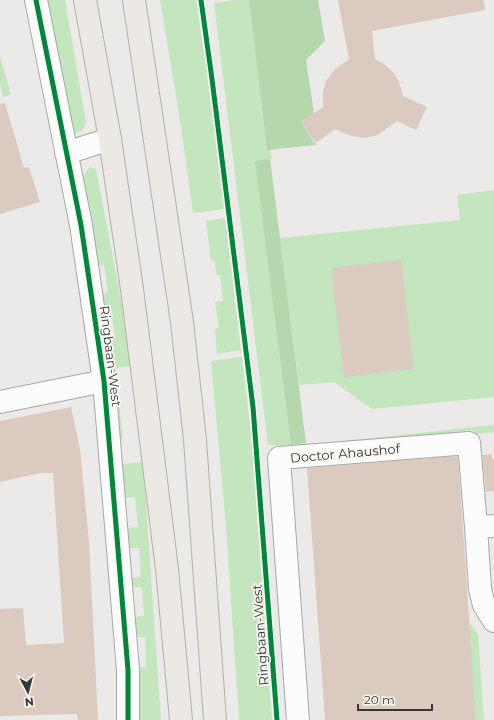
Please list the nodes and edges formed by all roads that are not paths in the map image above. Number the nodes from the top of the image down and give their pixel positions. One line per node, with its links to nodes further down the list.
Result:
1 (36, 0): 5 (street, Ringbaan-West)
2 (85, 0): 4 (main road)
3 (134, 0): 12 (main road)
4 (110, 138): 5 (street); 11 (main road)
5 (66, 153): 6 (street, Ringbaan-West)
6 (104, 381): 7 (street); 10 (street, Ringbaan-West)
7 (0, 402)
8 (485, 526): 9 (street, Doctor Ahaushof); 13 (street, Doctor Ahaushof)
9 (494, 621)
10 (128, 720)
11 (181, 720)
12 (215, 720)
13 (298, 720)

